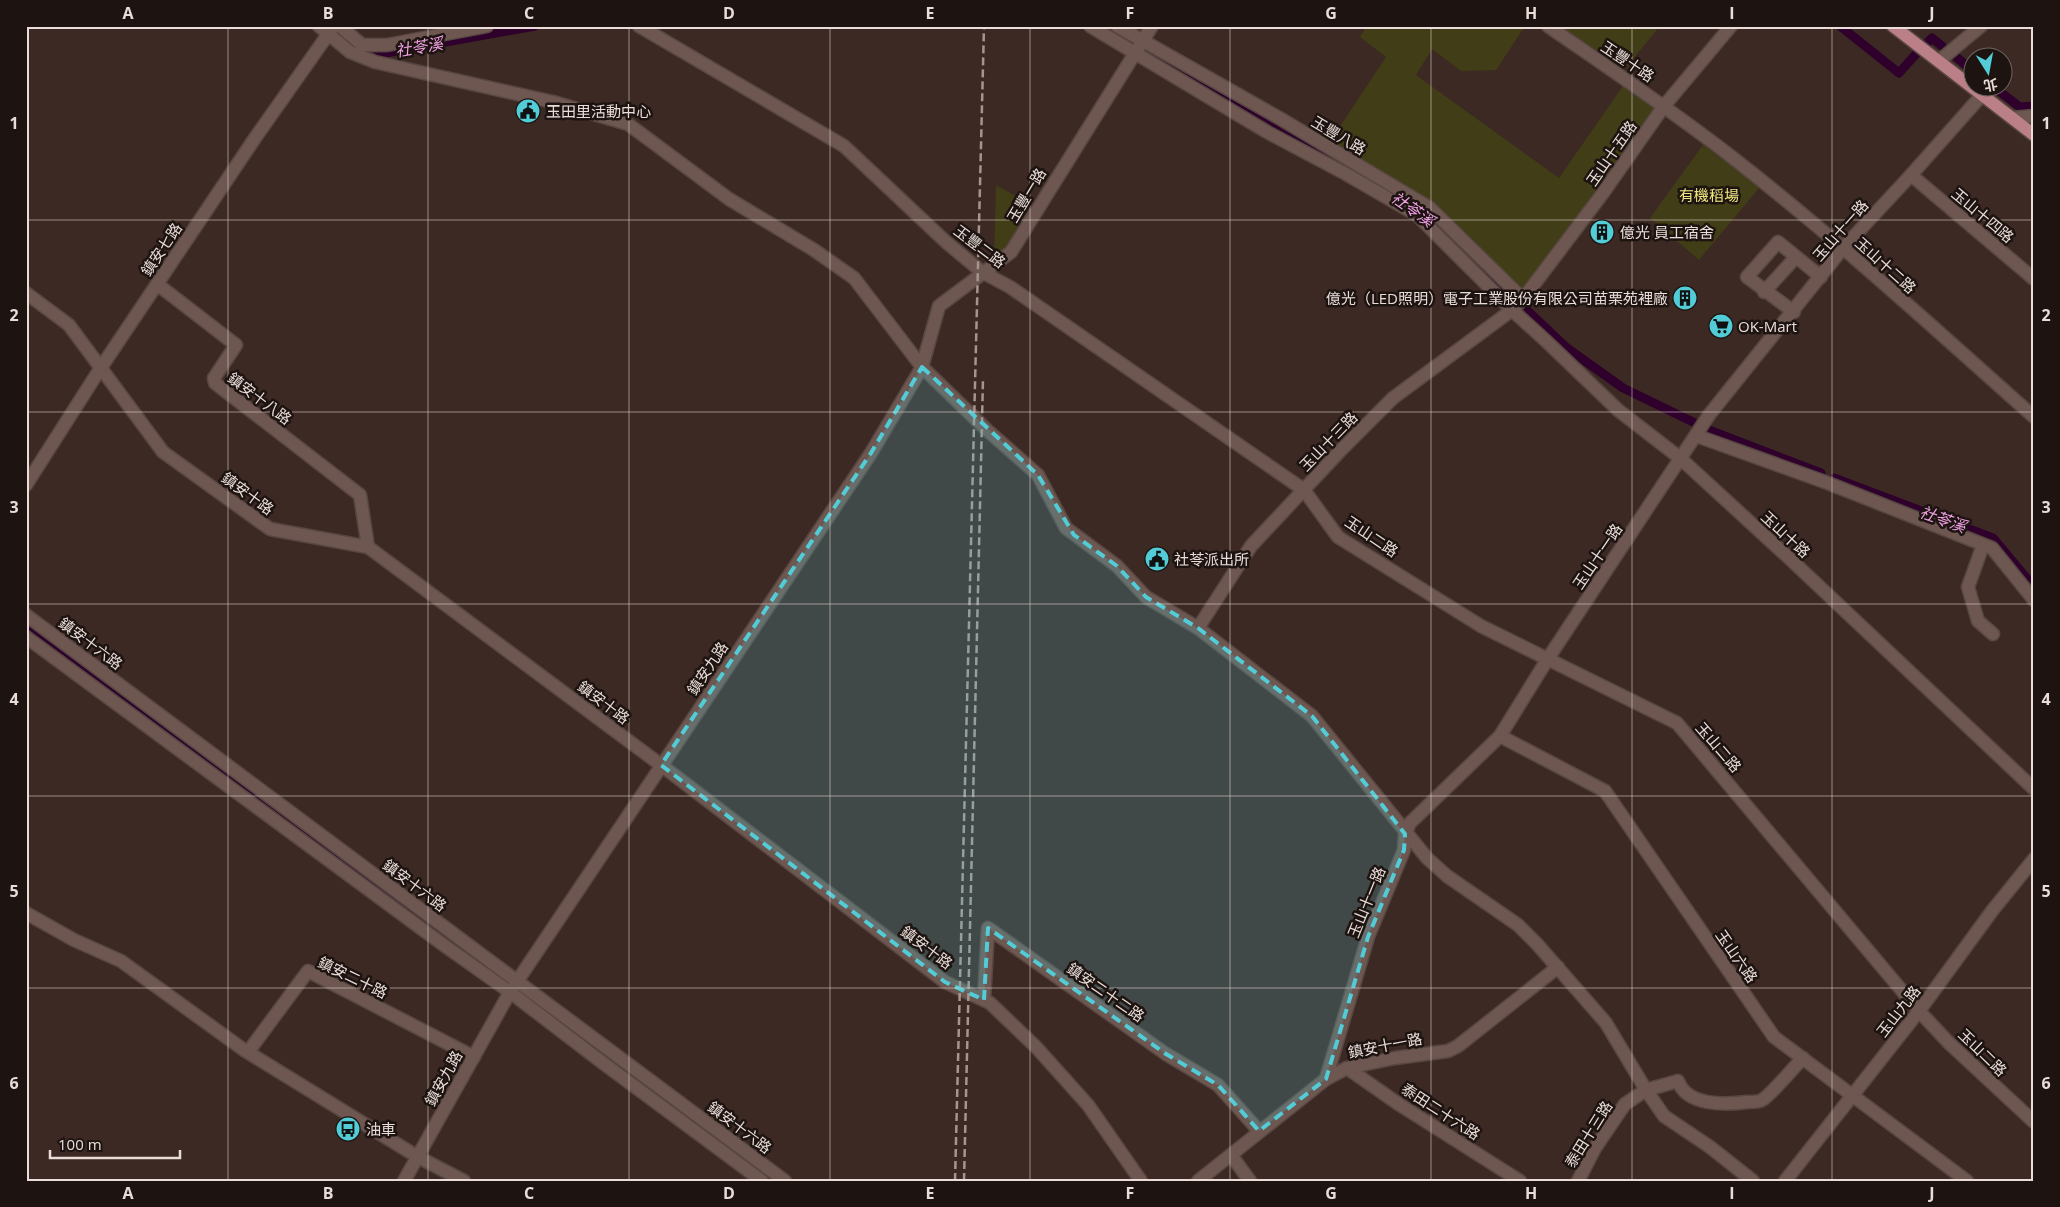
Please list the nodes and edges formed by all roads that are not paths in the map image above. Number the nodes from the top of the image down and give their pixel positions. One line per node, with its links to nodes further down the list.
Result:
1 (340, 26): 2 (street)
2 (487, 26)
3 (639, 26): 24 (street, 玉豐二路)
4 (1090, 26): 12 (street)
5 (1117, 26): 12 (street, 玉豐八路)
6 (1152, 26): 12 (street, 玉豐一路)
7 (1548, 26): 17 (street, 玉豐十路)
8 (1731, 26): 17 (street, 玉山十五路)
9 (1894, 26): 13 (main road)
10 (1982, 26): 13 (street)
11 (327, 29): 27 (street, 鎮安七路); 32 (street)
12 (1138, 47): 24 (street, 玉豐一路); 30 (street); 30 (street, 玉豐八路)
13 (1939, 61): 14 (main road)
14 (1962, 79)
15 (1979, 98): 21 (street, 玉山十一路)
16 (1986, 98): 19 (main road)
17 (1664, 106): 22 (street, 玉山十二路); 30 (street, 玉山十五路)
18 (2034, 116): 19 (street)
19 (2012, 118): 20 (main road)
20 (2034, 136)
21 (1911, 175): 22 (street, 玉山十一路); 26 (street, 玉山十四路)
22 (1843, 248): 25 (street, 玉山十一路); 34 (street, 玉山十二路)
23 (1796, 257): 25 (street); 28 (street); 28 (street)
24 (982, 272): 32 (street, 玉豐一路); 38 (street, 玉豐二路)
25 (1821, 277): 31 (street, 玉山十一路)
26 (2034, 279)
27 (157, 284): 33 (street, 鎮安七路); 40 (street, 鎮安十八路)
28 (1764, 292): 31 (street)
29 (26, 293): 33 (street, 鎮安十路)
30 (1517, 304): 36 (street, 玉山十路); 38 (street, 玉山十三路)
31 (1794, 312): 35 (street, 玉山十一路)
32 (922, 367): 43 (street); 48 (street, 鎮安九路)
33 (100, 369): 37 (street, 鎮安七路); 40 (street, 鎮安十路)
34 (2034, 417)
35 (1697, 436): 36 (street, 玉山十一路); 39 (street)
36 (1680, 458): 46 (street, 玉山十一路); 49 (street, 玉山十路)
37 (26, 485)
38 (1304, 490): 43 (street, 玉山十三路); 46 (street, 玉山二路)
39 (1983, 545): 41 (street); 44 (street)
40 (368, 547): 48 (street, 鎮安十路)
41 (2034, 600)
42 (26, 615): 54 (street, 鎮安十六路)
43 (1198, 628): 50 (street)
44 (1993, 634)
45 (26, 637): 54 (street)
46 (1547, 660): 47 (street, 玉山十一路); 56 (street, 玉山二路)
47 (1500, 736): 50 (street, 玉山十一路); 59 (street, 玉山六路)
48 (662, 766): 54 (street, 鎮安九路); 55 (street, 鎮安十路)
49 (2034, 789)
50 (1405, 834): 53 (street); 61 (street, 玉山十一路)
51 (2034, 859): 56 (street, 玉山九路)
52 (26, 913): 57 (street)
53 (1558, 967): 60 (street, 鎮安十一路); 62 (street)
54 (514, 986): 58 (street, 鎮安九路); 70 (street); 71 (street, 鎮安十六路)
55 (984, 1000): 65 (street, 鎮安二十二路); 72 (street, 鎮安十路)
56 (1919, 1011): 63 (street, 玉山九路); 64 (street, 玉山二路)
57 (248, 1052): 58 (street, 鎮安二十路); 67 (street)
58 (474, 1057): 67 (street, 鎮安九路)
59 (1803, 1058): 62 (street, 泰田十三路); 63 (street, 玉山六路)
60 (1347, 1068): 61 (street, 鎮安十一路); 75 (street, 泰田二十六路)
61 (1326, 1079): 65 (street, 鎮安十一路)
62 (1646, 1090): 76 (street, 泰田十三路); 77 (street)
63 (1853, 1095): 78 (street, 玉山九路); 79 (street, 玉山六路)
64 (2034, 1122)
65 (1259, 1131): 66 (street, 鎮安十一路)
66 (1231, 1155): 73 (street, 鎮安十一路); 74 (street)
67 (418, 1157): 68 (street, 鎮安九路); 69 (street)
68 (404, 1181)
69 (464, 1181)
70 (762, 1181)
71 (785, 1181)
72 (1141, 1181)
73 (1198, 1181)
74 (1250, 1181)
75 (1520, 1181)
76 (1578, 1181)
77 (1753, 1181)
78 (1785, 1181)
79 (1967, 1181)

